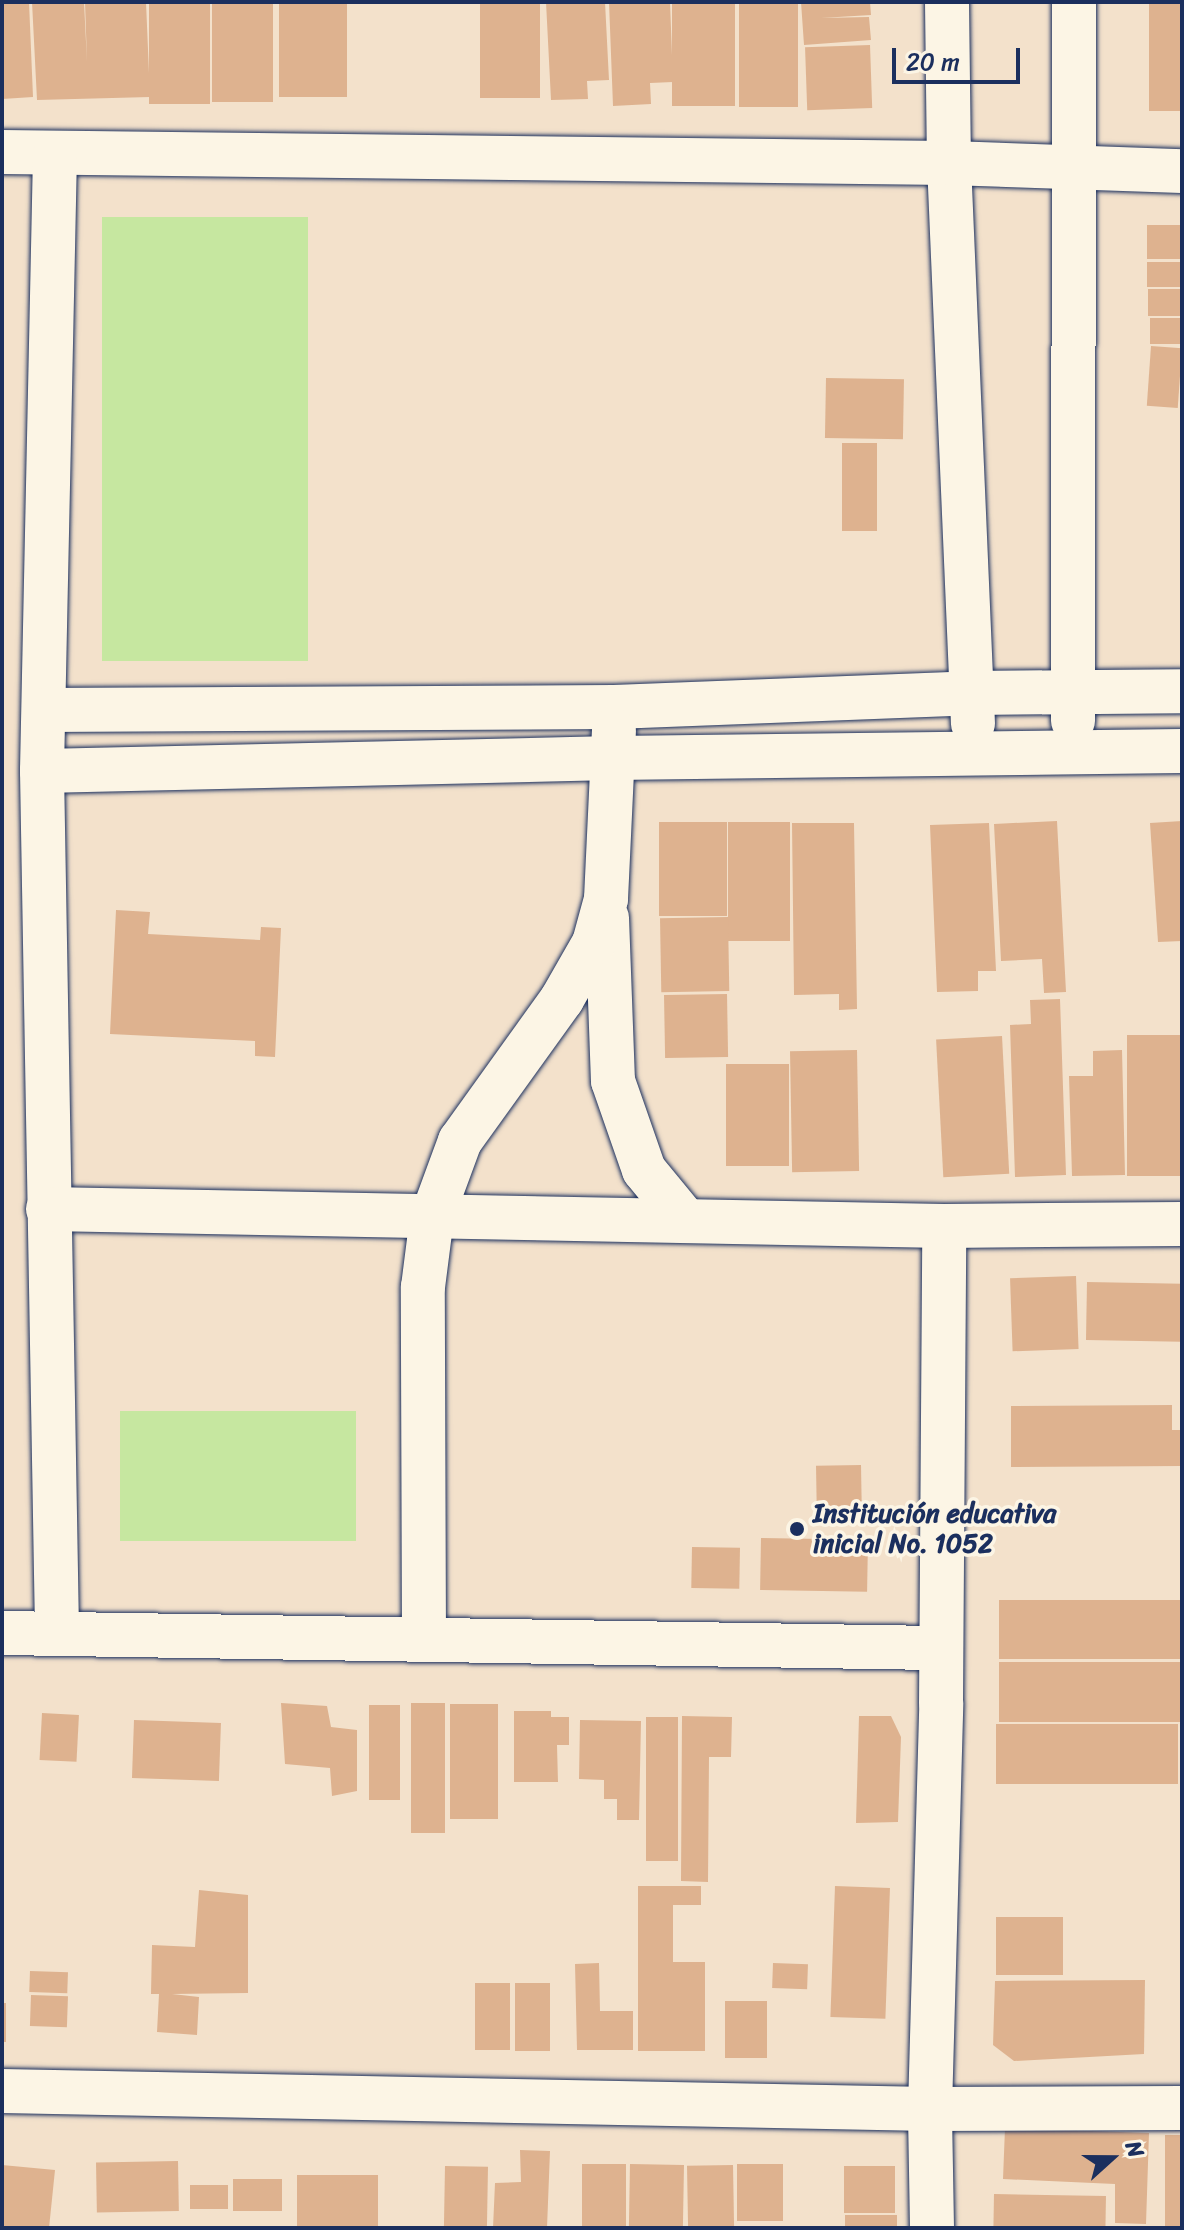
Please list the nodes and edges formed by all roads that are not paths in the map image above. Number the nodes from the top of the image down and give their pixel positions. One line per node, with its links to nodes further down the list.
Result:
1 (947, 2): 5 (street)
2 (1074, 2): 6 (street)
3 (2, 152): 4 (street)
4 (55, 154): 5 (street); 12 (street)
5 (949, 163): 6 (street); 10 (street)
6 (1075, 169): 7 (street); 8 (street)
7 (1182, 171)
8 (1073, 691): 9 (street); 10 (street); 13 (street)
9 (1182, 691)
10 (971, 693): 11 (street); 15 (street)
11 (614, 707): 12 (street); 16 (street)
12 (44, 710): 17 (street)
13 (1073, 751): 14 (street); 15 (street)
14 (1182, 751)
15 (975, 753): 16 (street)
16 (613, 758): 17 (street); 18 (street)
17 (42, 771): 19 (street)
18 (606, 899): 20 (street); 21 (street)
19 (48, 1209): 20 (street); 25 (street)
20 (432, 1217): 21 (street); 26 (street)
21 (686, 1221): 23 (street)
22 (1182, 1224): 23 (street)
23 (944, 1226): 27 (street)
24 (2, 1633): 25 (street)
25 (57, 1633): 26 (street)
26 (424, 1639): 27 (street)
27 (941, 1648): 30 (street)
28 (2, 2091): 30 (street)
29 (1182, 2108): 30 (street)
30 (930, 2109): 31 (street)
31 (932, 2228)

